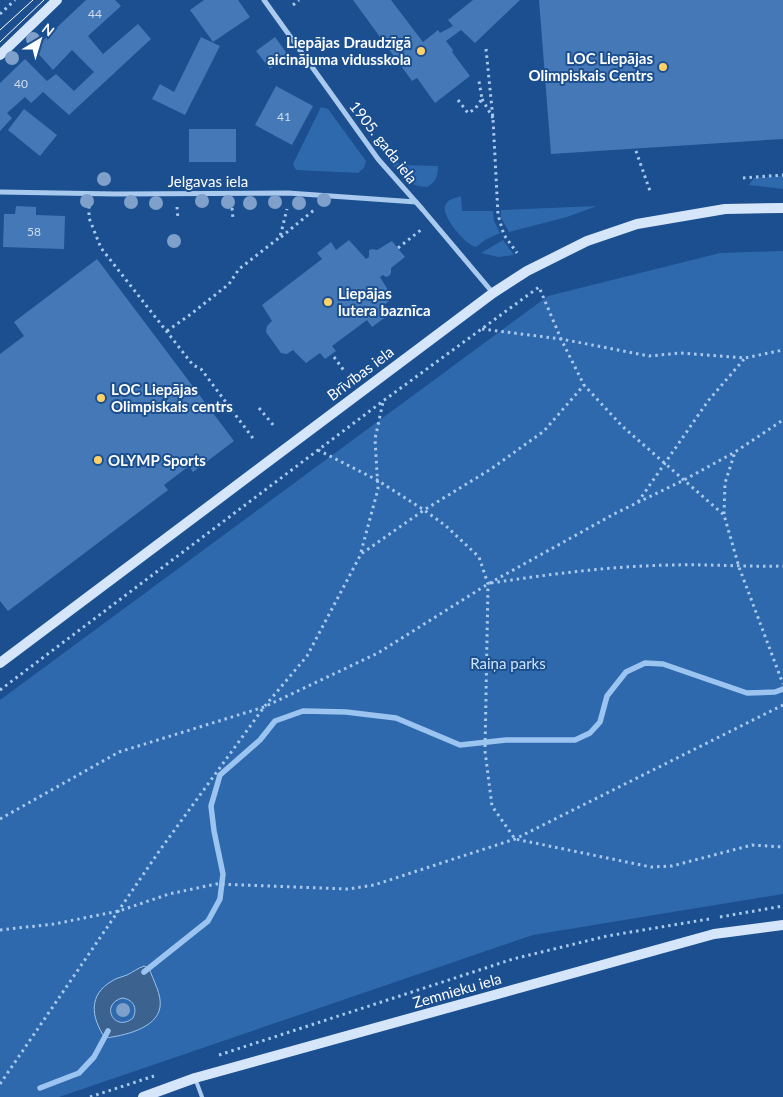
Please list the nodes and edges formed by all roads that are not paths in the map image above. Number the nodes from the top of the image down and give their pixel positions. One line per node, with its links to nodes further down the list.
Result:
1 (57, 0): 3 (main road)
2 (264, 0): 5 (street, 1905. gada iela)
3 (0, 55)
4 (0, 192): 5 (street, Jelgavas iela)
5 (416, 202): 7 (street, 1905. gada iela)
6 (783, 208): 7 (main road, Brīvības iela)
7 (493, 293): 8 (main road, Brīvības iela)
8 (0, 663)
9 (783, 925): 10 (main road, Zemnieku iela)
10 (195, 1078): 11 (main road, Zemnieku iela); 12 (lane)
11 (143, 1097)
12 (202, 1097)

